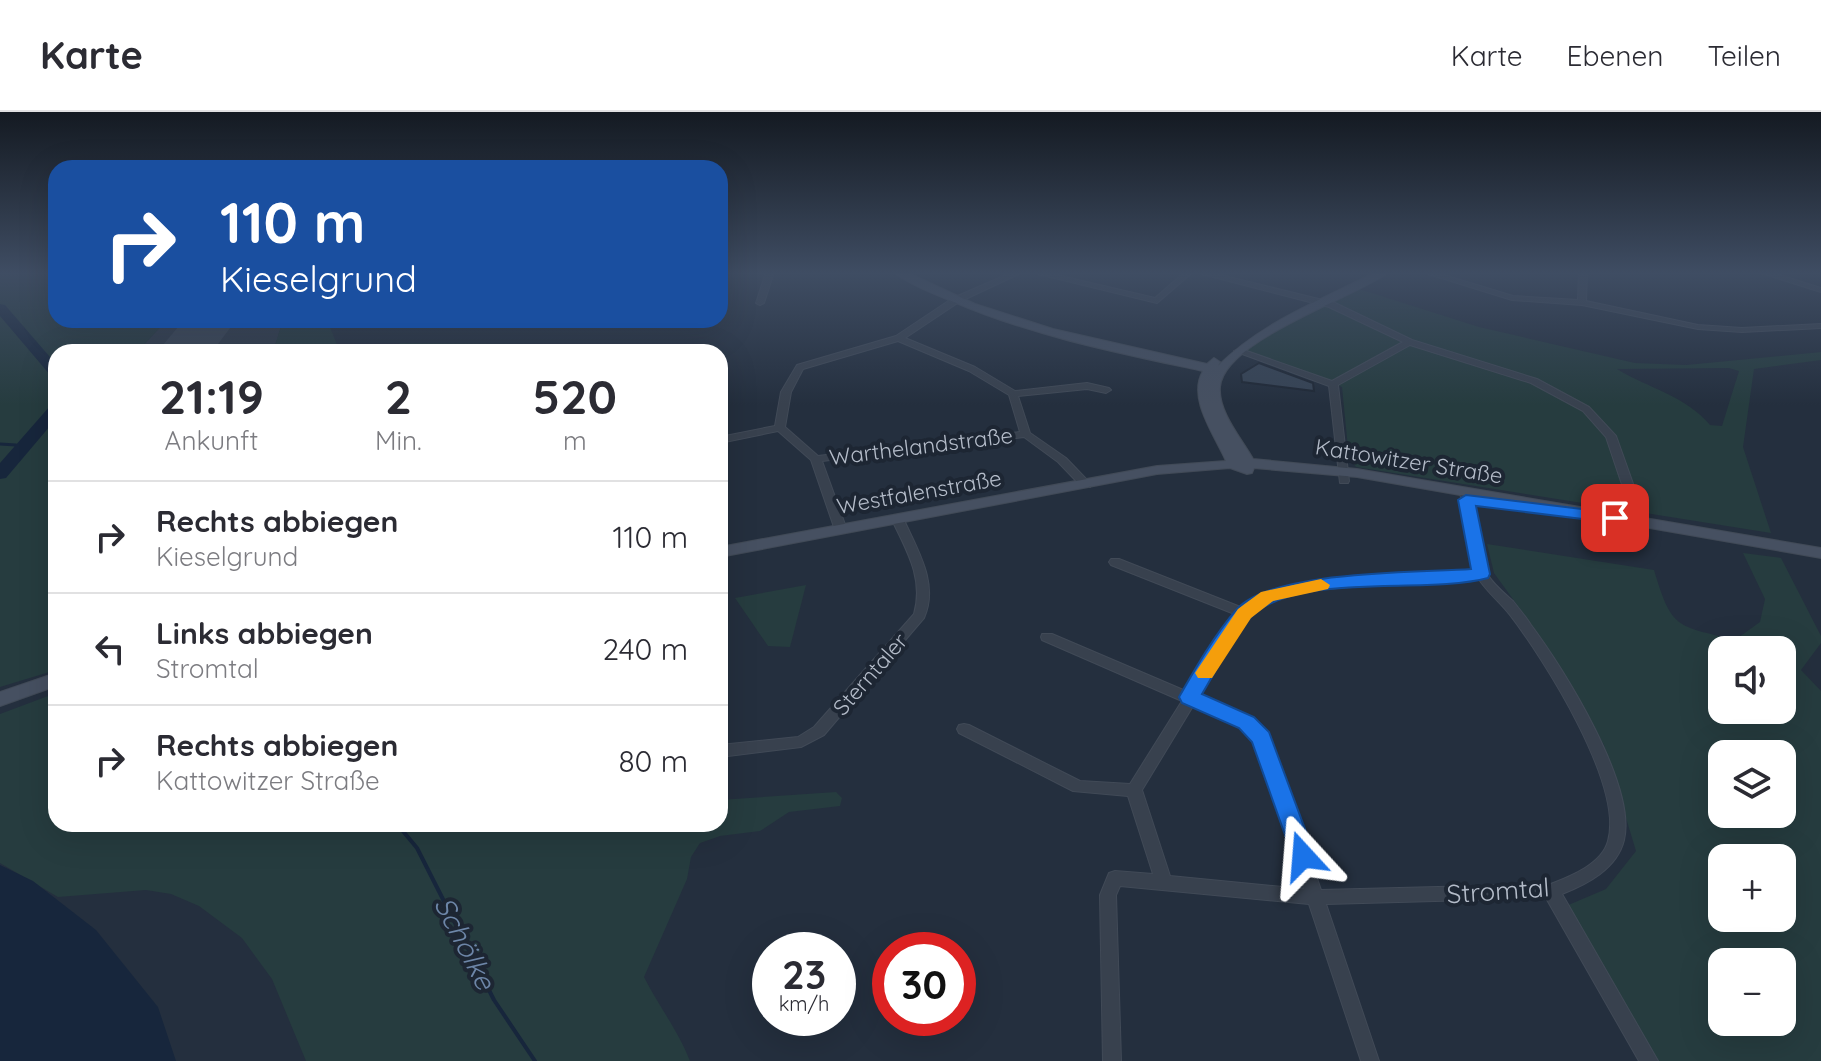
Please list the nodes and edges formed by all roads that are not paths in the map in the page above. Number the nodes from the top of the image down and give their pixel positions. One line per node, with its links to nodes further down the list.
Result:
1 (932, 316): 8 (street)
2 (1001, 316): 11 (street)
3 (1300, 316): 7 (street)
4 (1354, 316): 9 (street)
5 (1646, 316): 6 (street)
6 (1821, 326)
7 (1267, 333): 10 (street); 11 (street)
8 (899, 338): 14 (street); 15 (street)
9 (1409, 342): 12 (street); 26 (street)
10 (1240, 352): 11 (street); 12 (street)
11 (1210, 371): 19 (street); 20 (street)
12 (1333, 384): 21 (street)
13 (1106, 390): 14 (street)
14 (1013, 394): 16 (street)
15 (780, 428): 17 (street); 18 (street)
16 (1026, 434): 18 (street, Warthelandstraße); 23 (street)
17 (728, 438)
18 (816, 459): 27 (street)
19 (1232, 463): 20 (street); 22 (street, Westfalenstraße)
20 (1247, 468): 21 (street, Kattowitzer Straße); 22 (street, Westfalenstraße)
21 (1343, 476): 24 (street, Kattowitzer Straße)
22 (1127, 478): 23 (street, Westfalenstraße)
23 (1086, 485): 25 (street, Westfalenstraße)
24 (1466, 496): 26 (street, Kattowitzer Straße); 31 (street)
25 (898, 520): 27 (street, Westfalenstraße); 38 (street, Sterntaler)
26 (1641, 523): 29 (street, Kattowitzer Straße)
27 (841, 530): 28 (street, Westfalenstraße)
28 (728, 551)
29 (1821, 553)
30 (1115, 562): 32 (street)
31 (1481, 574): 32 (street); 41 (street, Stromtal)
32 (1244, 613): 35 (street)
33 (1047, 637): 35 (street)
34 (48, 682): 36 (street)
35 (1189, 697): 39 (street); 42 (street)
36 (0, 699)
37 (964, 729): 39 (street)
38 (728, 750)
39 (1134, 790): 40 (street)
40 (1163, 881): 42 (street, Stromtal); 43 (street, Stromtal)
41 (1551, 891): 42 (street, Stromtal); 45 (street)
42 (1317, 897): 44 (street)
43 (1112, 1061)
44 (1370, 1061)
45 (1649, 1061)

